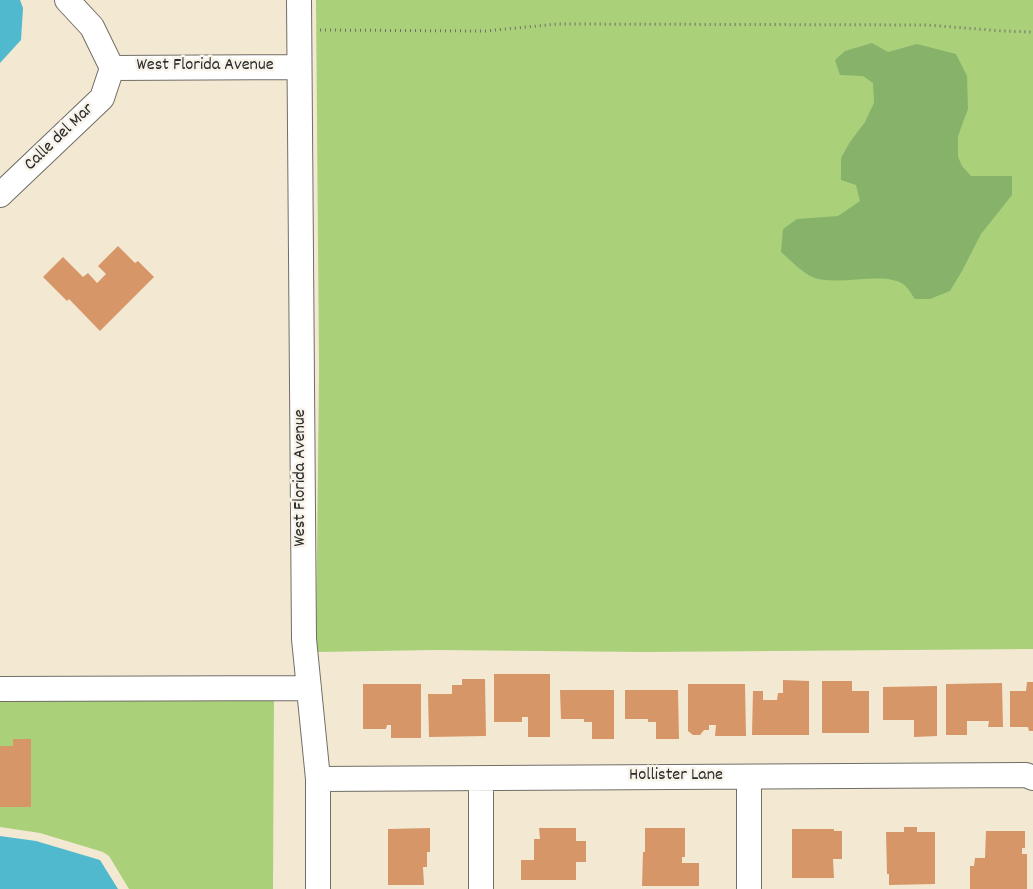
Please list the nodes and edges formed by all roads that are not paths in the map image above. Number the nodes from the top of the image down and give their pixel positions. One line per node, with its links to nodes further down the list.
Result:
1 (67, 0): 4 (street)
2 (299, 0): 3 (street, West Florida Avenue)
3 (299, 66): 4 (street, West Florida Avenue); 6 (street, West Florida Avenue)
4 (112, 68): 5 (street, Calle del Mar)
5 (0, 195)
6 (309, 688): 7 (street); 9 (street, West Florida Avenue)
7 (0, 689)
8 (750, 777): 10 (street, Hollister Lane); 11 (street, Hollister Lane); 14 (street)
9 (318, 778): 11 (street, Hollister Lane); 12 (street, West Florida Avenue)
10 (1033, 778)
11 (481, 779): 13 (street)
12 (318, 889)
13 (481, 889)
14 (749, 889)

